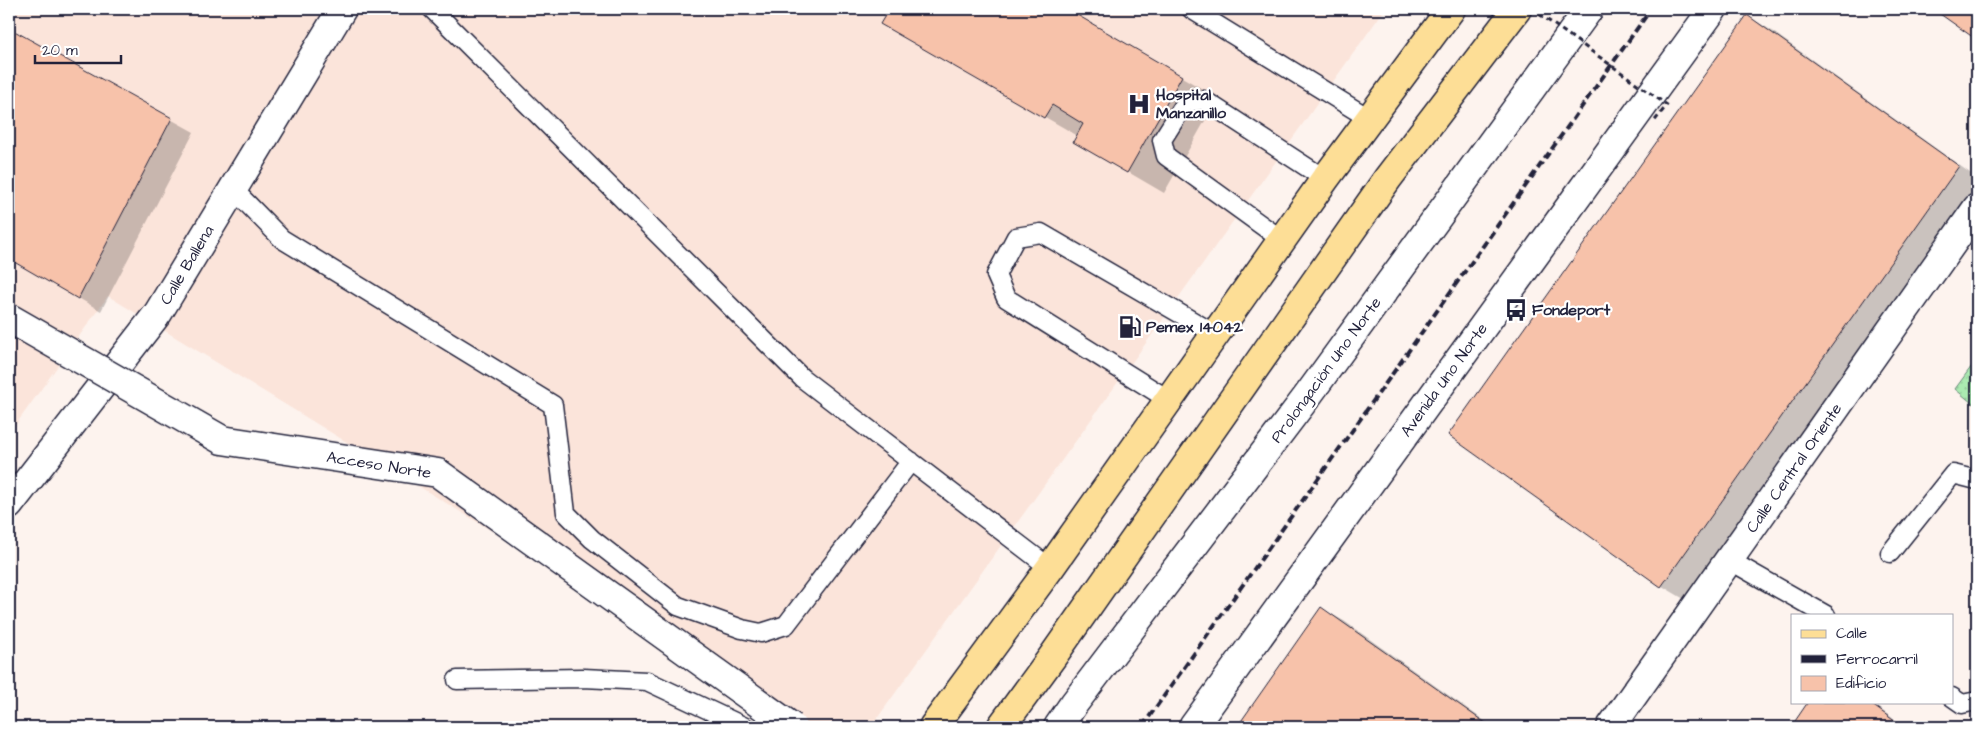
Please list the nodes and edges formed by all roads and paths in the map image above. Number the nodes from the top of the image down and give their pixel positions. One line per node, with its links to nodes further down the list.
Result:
1 (342, 9): 12 (street, Calle Ballena)
2 (432, 9): 18 (lane)
3 (1191, 9): 9 (lane)
4 (1451, 9): 9 (main road)
5 (1517, 9): 31 (main road)
6 (1532, 9): 10 (path, bridge)
7 (1589, 9): 32 (street, Prolongación Uno Norte)
8 (1714, 9): 33 (street, Avenida Uno Norte)
9 (1370, 119): 11 (main road)
10 (1653, 123)
11 (1325, 179): 14 (main road); 14 (lane)
12 (233, 189): 18 (lane); 20 (street, Calle Ballena)
13 (1977, 208): 22 (street, Calle Central Oriente)
14 (1282, 240): 16 (main road)
15 (9, 318): 29 (street, Acceso Norte, bridge)
16 (1215, 334): 17 (main road); 17 (lane)
17 (1169, 400): 23 (main road)
18 (911, 461): 23 (lane)
19 (1977, 480): 21 (lane)
20 (9, 505)
21 (1890, 554)
22 (1729, 560): 24 (lane); 34 (street, Calle Central Oriente)
23 (1050, 568): 30 (main road)
24 (1824, 614)
25 (457, 680): 28 (lane)
26 (1954, 698): 27 (lane)
27 (1977, 701)
28 (745, 727)
29 (792, 727)
30 (933, 727)
31 (1001, 727)
32 (1058, 727)
33 (1193, 727)
34 (1611, 727)

